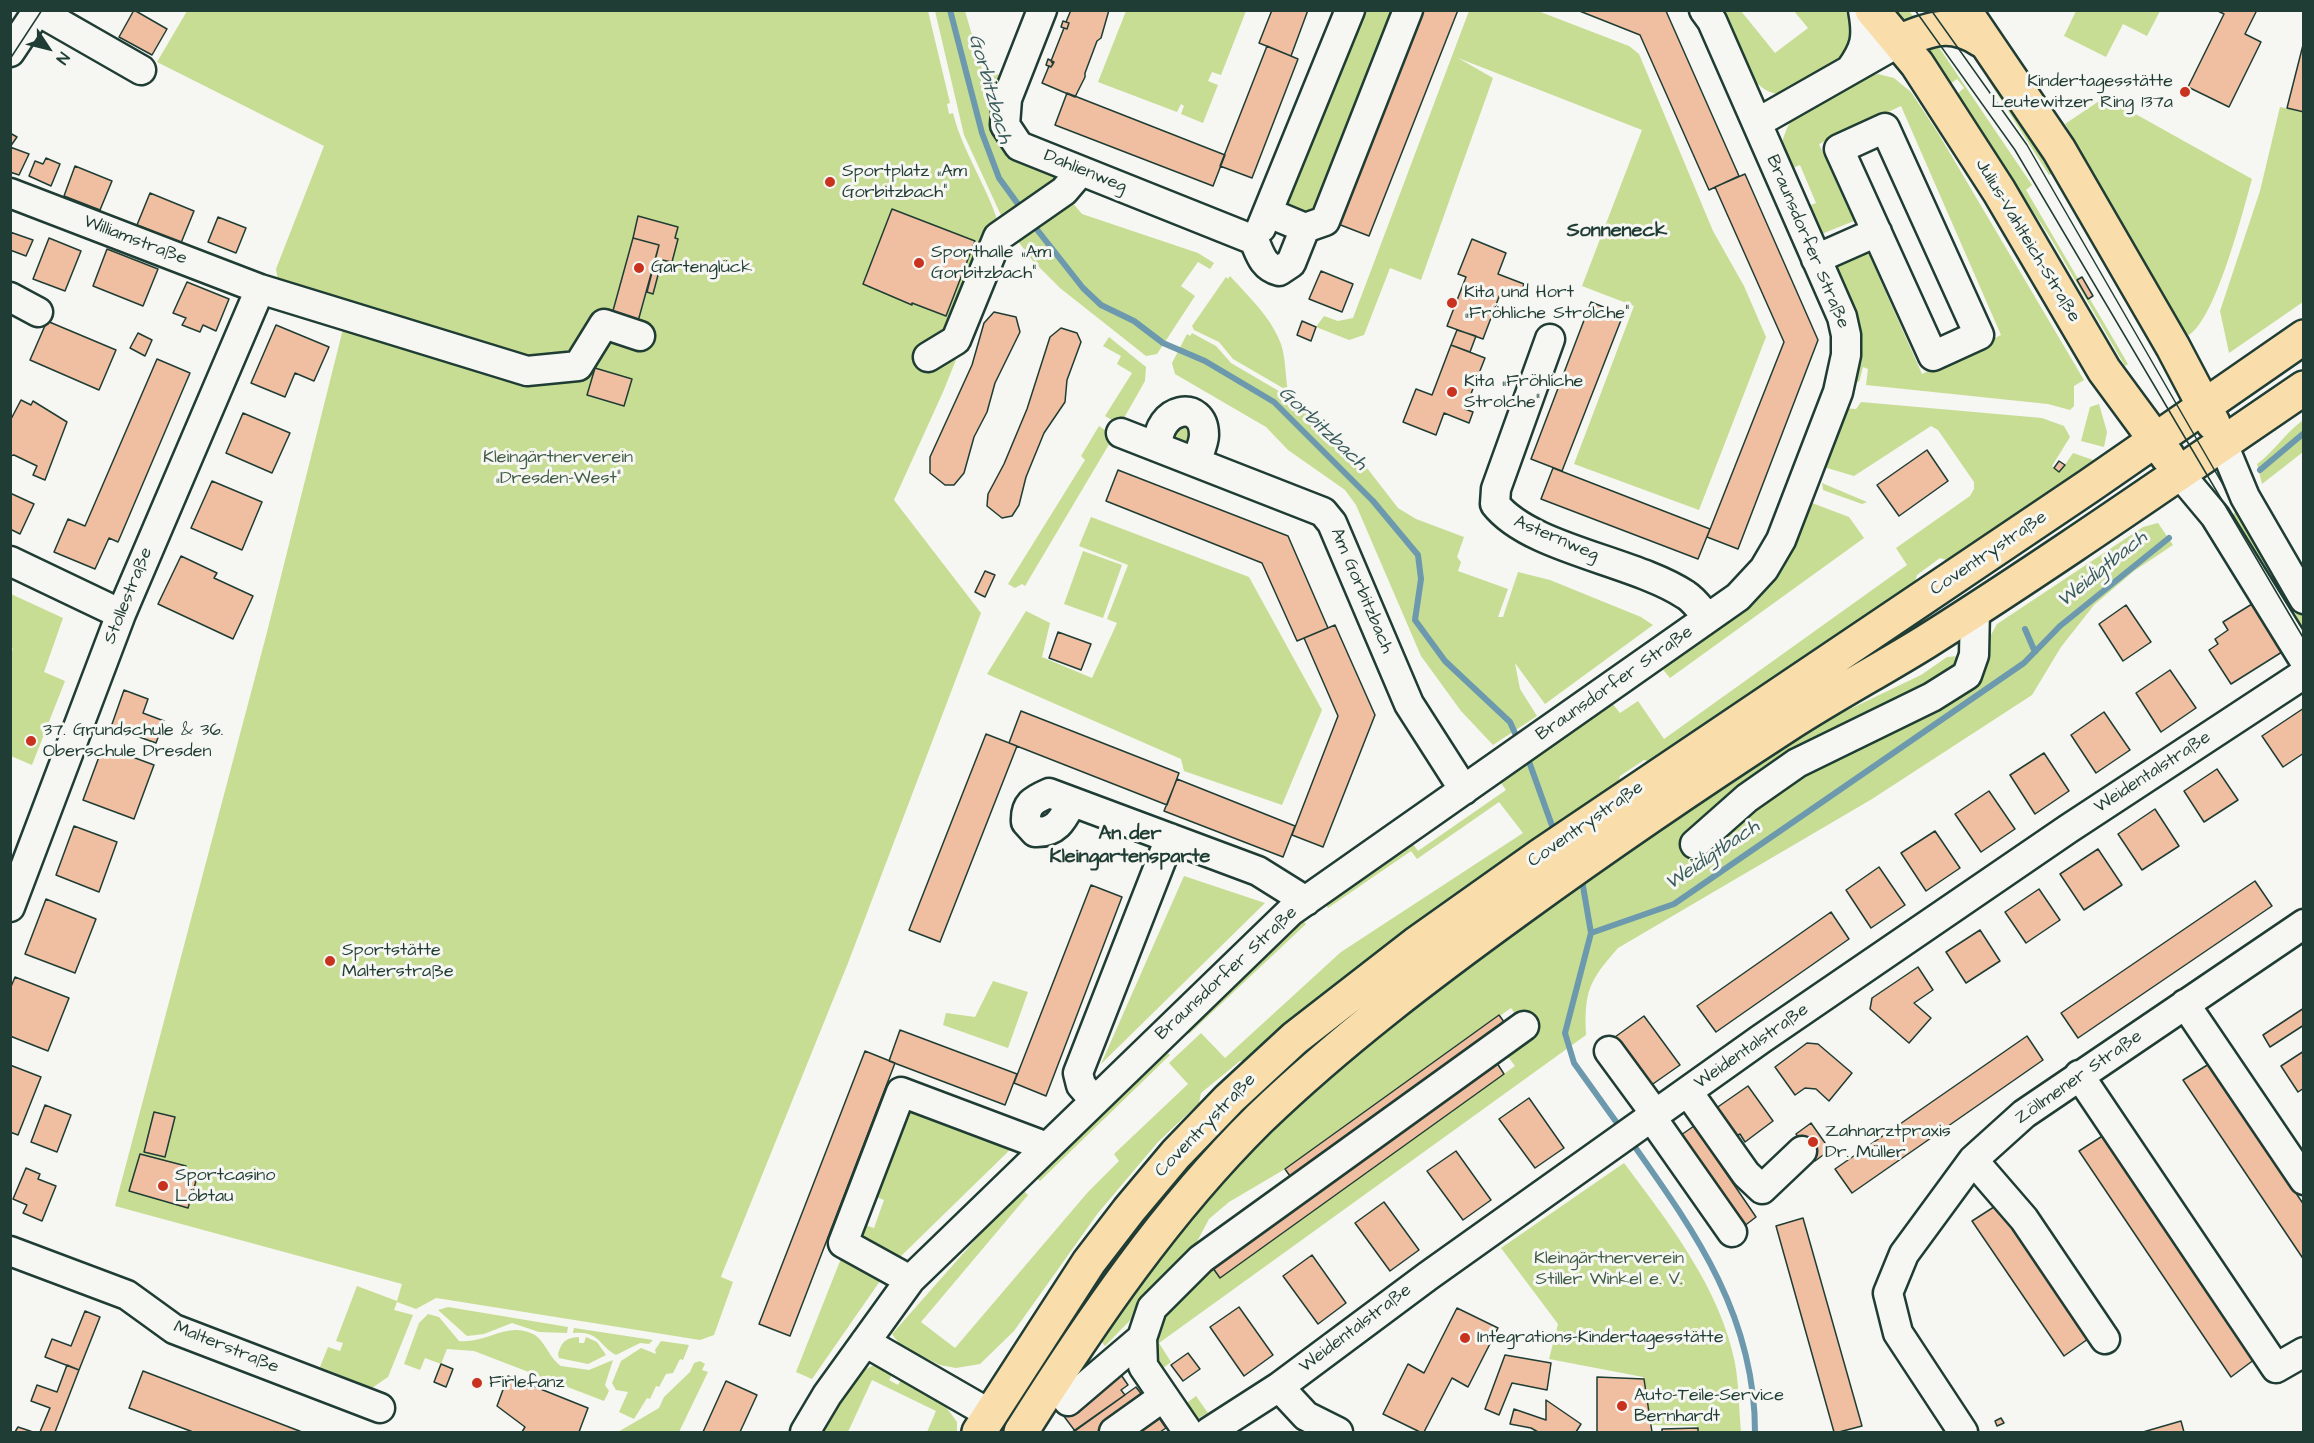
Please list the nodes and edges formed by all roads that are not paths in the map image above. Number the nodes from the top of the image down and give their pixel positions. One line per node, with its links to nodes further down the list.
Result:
1 (1041, 10): 15 (street, Dahlienweg)
2 (1350, 10): 17 (street)
3 (1408, 10): 18 (street)
4 (1704, 10): 14 (street, Braunsdorfer Straße)
5 (1863, 10): 13 (street)
6 (1872, 10): 10 (main road, Julius-Vahlteich-Straße)
7 (1964, 10): 9 (main road)
8 (38, 11): 11 (street); 12 (street)
9 (1982, 40): 10 (main road); 30 (main road)
10 (1901, 41): 13 (street); 32 (main road, Julius-Vahlteich-Straße)
11 (10, 52)
12 (141, 70)
13 (1850, 70): 14 (street)
14 (1757, 123): 21 (street, Braunsdorfer Straße)
15 (1081, 171): 20 (street, Dahlienweg); 28 (street)
16 (10, 193): 22 (street, Williamstraße)
17 (1269, 213): 18 (street); 20 (street)
18 (1305, 228): 20 (street)
19 (1877, 232): 19 (street); 21 (street)
20 (1254, 240)
21 (1816, 259): 41 (street, Braunsdorfer Straße)
22 (260, 289): 25 (street, Williamstraße); 40 (street, Stollestraße)
23 (10, 297): 24 (street)
24 (38, 312)
25 (640, 336)
26 (2304, 337): 30 (main road, Coventrystraße)
27 (1550, 339): 41 (street, Asternweg)
28 (928, 357)
29 (2304, 388): 33 (main road, Coventrystraße)
30 (2204, 404): 32 (main road, Coventrystraße); 33 (main road)
31 (1121, 433): 34 (street, Am Gorbitzbach)
32 (2154, 439): 36 (main road, Julius-Vahlteich-Straße); 47 (main road, Coventrystraße)
33 (2223, 444): 36 (main road, Coventrystraße); 38 (street)
34 (1158, 447): 35 (street, Am Gorbitzbach); 35 (street)
35 (1196, 462): 44 (street, Am Gorbitzbach)
36 (2180, 473): 39 (main road, Coventrystraße); 42 (street)
37 (10, 561): 40 (street)
38 (2304, 599)
39 (1975, 609): 47 (main road, Coventrystraße); 48 (street)
40 (121, 614): 51 (street, Stollestraße)
41 (1708, 618): 44 (street, Braunsdorfer Straße)
42 (2304, 660)
43 (2304, 674): 57 (street, Weidentalstraße)
44 (1464, 790): 50 (street, Braunsdorfer Straße)
45 (1072, 802): 46 (street)
46 (1170, 838): 50 (street); 58 (street)
47 (1586, 843): 49 (main road, Coventrystraße)
48 (1695, 844)
49 (1548, 869): 75 (main road, Coventrystraße); 77 (main road, Coventrystraße)
50 (1306, 900): 58 (street, Braunsdorfer Straße)
51 (10, 907)
52 (2304, 924): 53 (street, Zöllmener Straße)
53 (2185, 1004): 56 (street, Zöllmener Straße); 63 (street)
54 (1524, 1026): 67 (street)
55 (1609, 1051): 59 (street)
56 (2079, 1075): 62 (street, Zöllmener Straße); 70 (street)
57 (1688, 1092): 59 (street, Weidentalstraße); 61 (street)
58 (1095, 1100): 60 (street, Braunsdorfer Straße)
59 (1650, 1119): 64 (street); 71 (street, Weidentalstraße)
60 (1047, 1147): 66 (street, Braunsdorfer Straße); 66 (street)
61 (1802, 1151)
62 (1973, 1160): 68 (street); 82 (street, Zöllmener Straße)
63 (2304, 1180)
64 (1732, 1232)
65 (10, 1251): 74 (street, Malterstraße)
66 (910, 1280): 69 (street, Braunsdorfer Straße)
67 (1142, 1338): 72 (street); 73 (street)
68 (2105, 1339)
69 (865, 1342): 75 (street); 76 (street, Braunsdorfer Straße)
70 (2304, 1352)
71 (1279, 1387): 80 (street, Weidentalstraße); 81 (street)
72 (1163, 1397): 78 (street); 79 (street)
73 (1068, 1401)
74 (380, 1408)
75 (984, 1423): 77 (main road)
76 (805, 1432)
77 (1021, 1432)
78 (1114, 1432)
79 (1188, 1432)
80 (1209, 1432)
81 (1338, 1432)
82 (1963, 1432)

